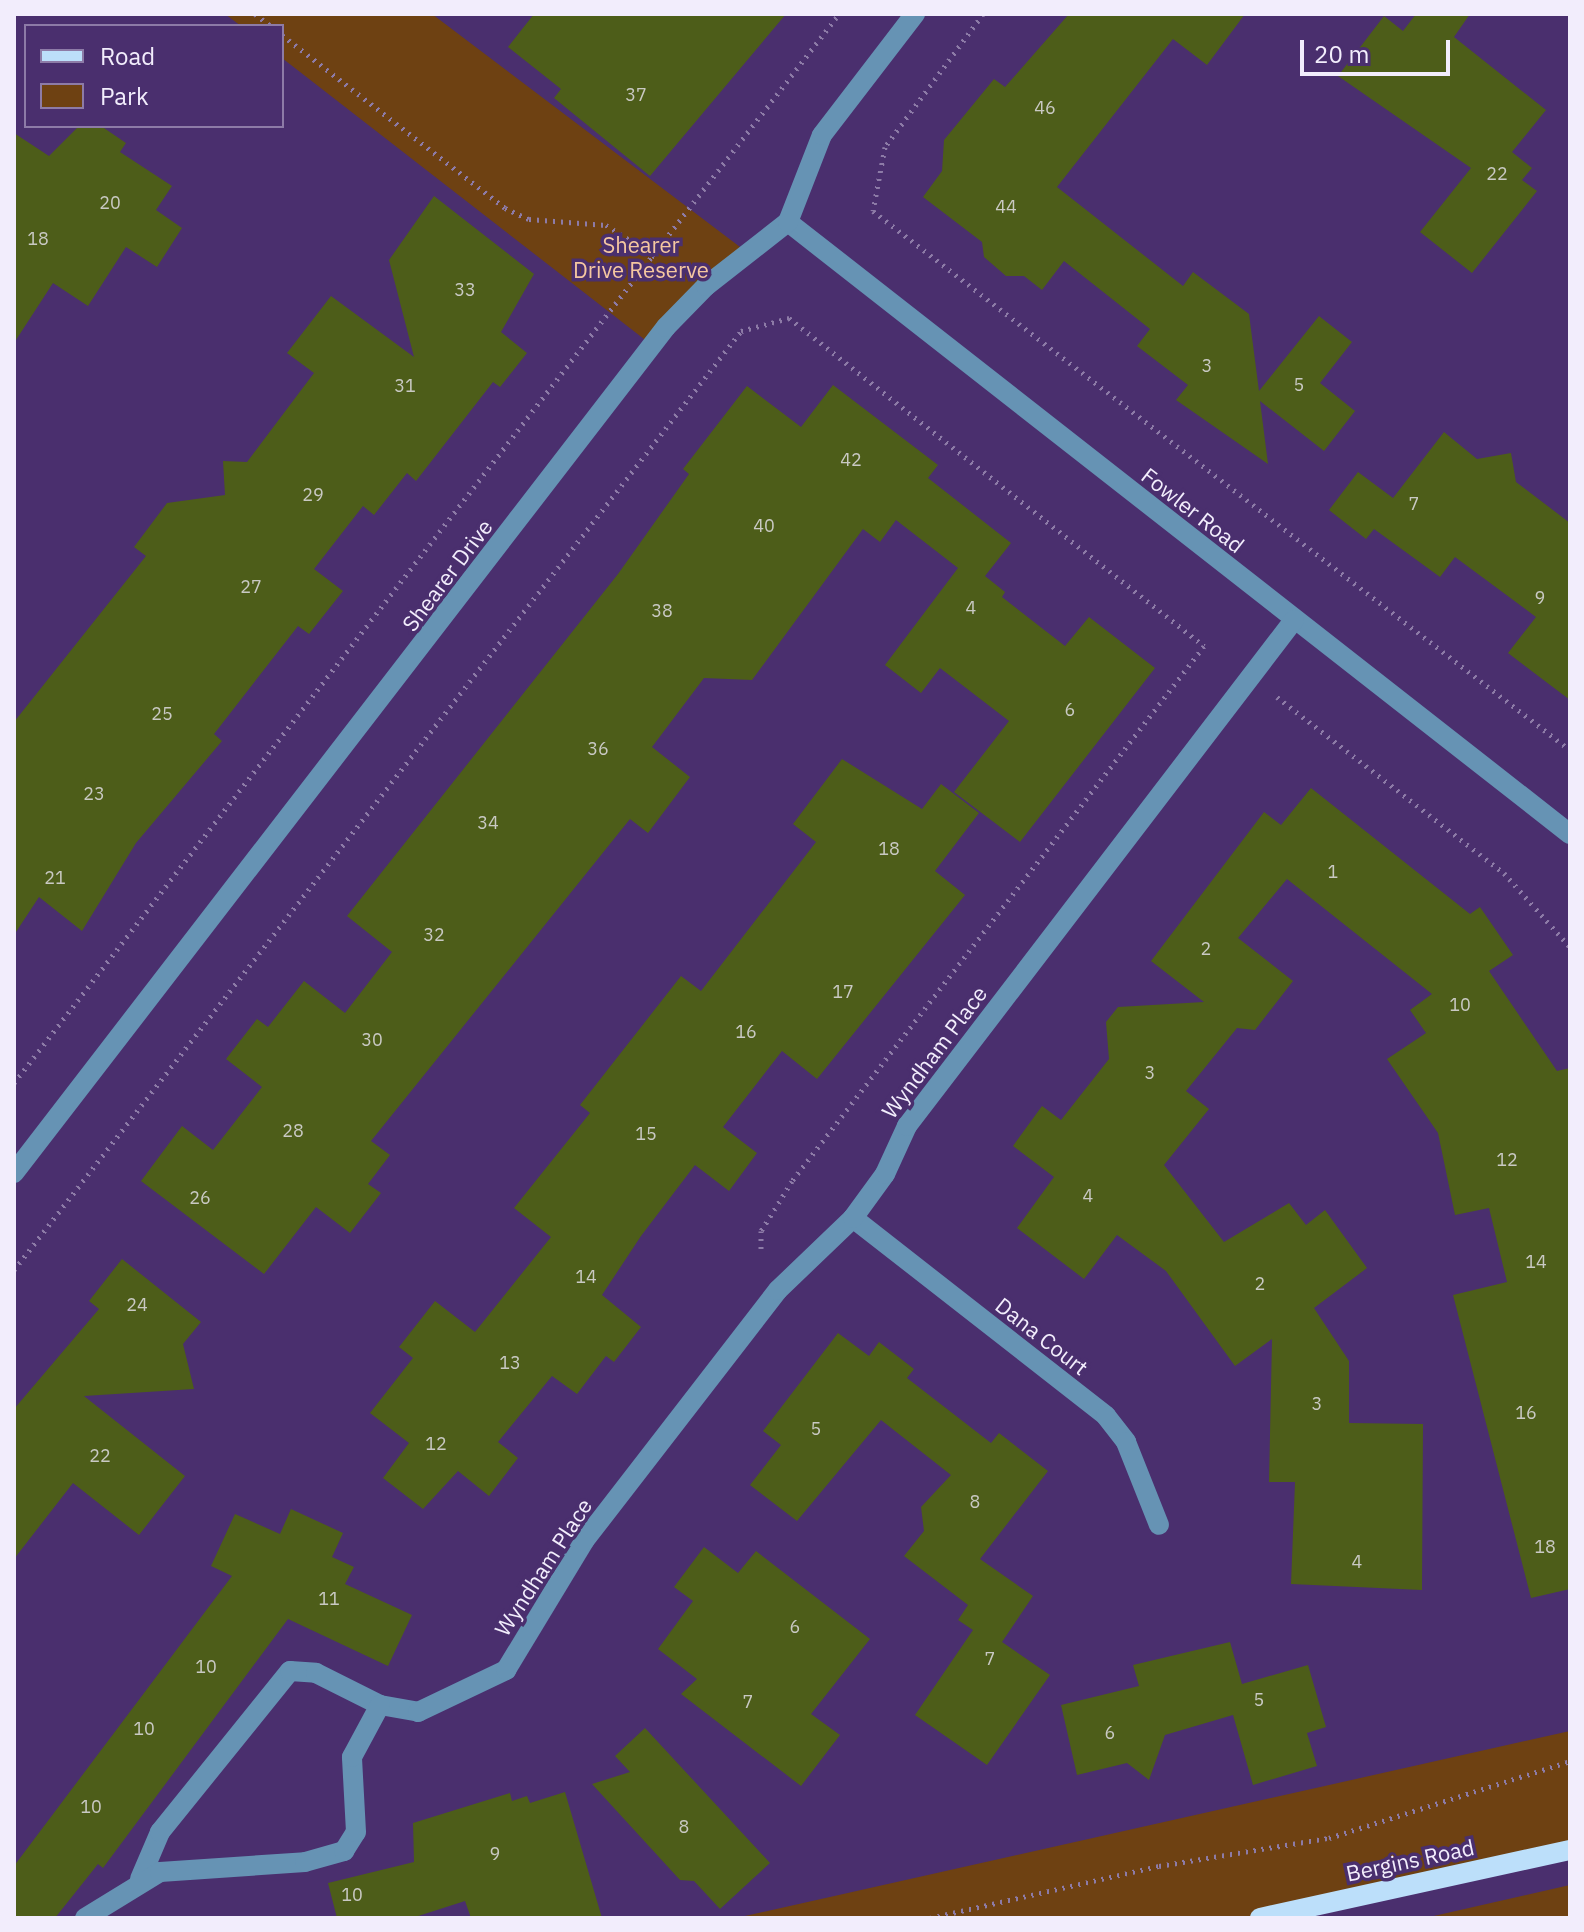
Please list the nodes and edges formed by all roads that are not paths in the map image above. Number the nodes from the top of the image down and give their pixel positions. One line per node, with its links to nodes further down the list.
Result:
1 (915, 14): 2 (street)
2 (788, 222): 3 (street, Fowler Road); 5 (street, Shearer Drive)
3 (1294, 620): 4 (street, Fowler Road); 6 (street, Wyndham Place)
4 (1570, 834)
5 (14, 1173)
6 (853, 1218): 7 (street, Dana Court); 8 (street, Wyndham Place)
7 (1159, 1525)
8 (380, 1705): 10 (street); 10 (street)
9 (1570, 1850): 12 (main road, Bergins Road)
10 (140, 1879): 11 (street)
11 (85, 1918)
12 (1260, 1918)

